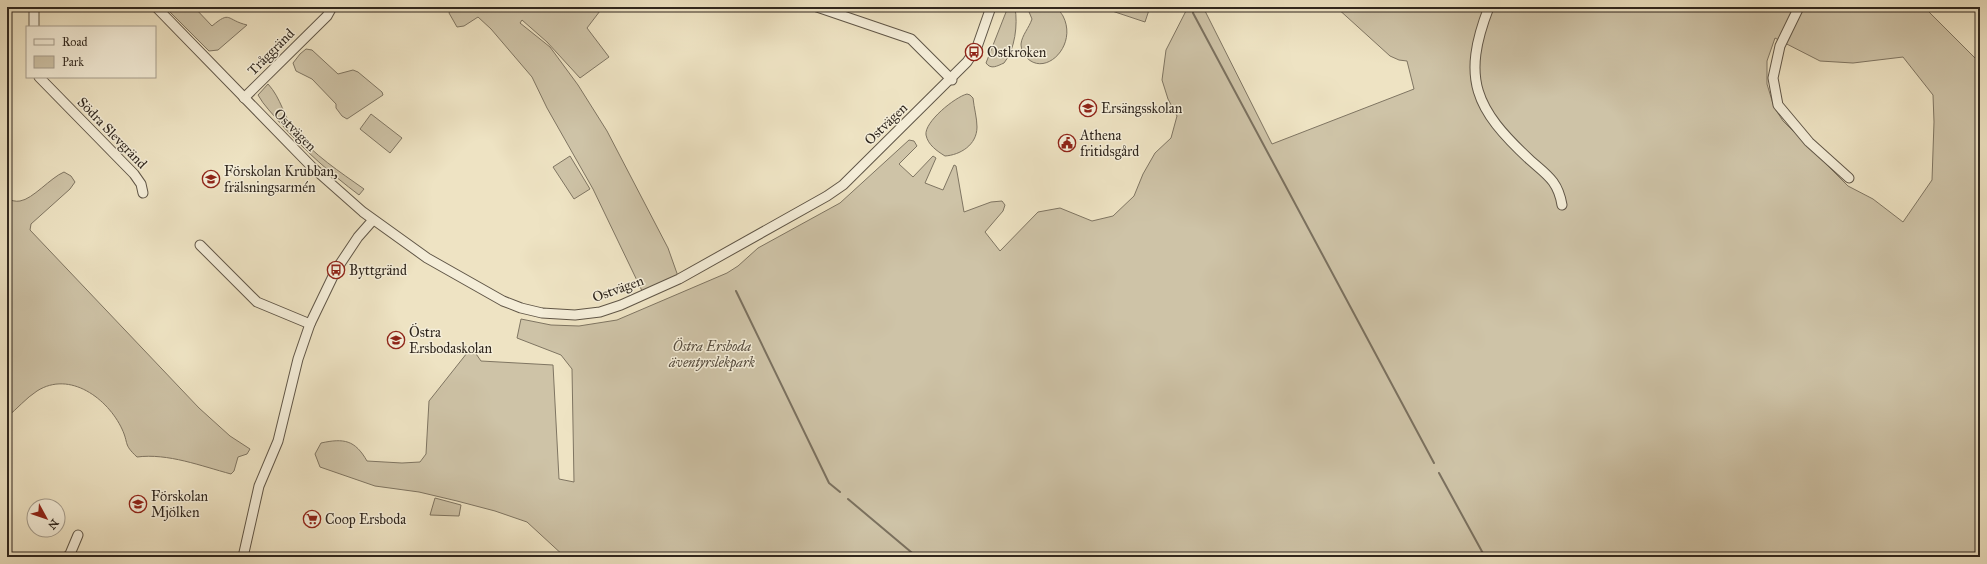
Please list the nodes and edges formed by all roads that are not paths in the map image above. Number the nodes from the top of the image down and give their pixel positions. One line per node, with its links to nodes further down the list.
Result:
1 (34, 7): 8 (street)
2 (156, 7): 11 (street, Ostvägen)
3 (332, 7): 11 (street, Tråggränd)
4 (816, 7): 10 (street)
5 (991, 7): 10 (street, Ostvägen)
6 (1489, 7): 14 (street)
7 (1799, 7): 12 (street)
8 (34, 26)
9 (40, 78): 13 (street, Södra Slevgränd)
10 (952, 80): 15 (street, Ostvägen)
11 (244, 98): 15 (street, Ostvägen)
12 (1849, 178)
13 (144, 193)
14 (1562, 205)
15 (373, 220): 17 (street)
16 (200, 245): 17 (street)
17 (310, 324): 20 (street)
18 (78, 536): 19 (street)
19 (67, 557)
20 (242, 557)

